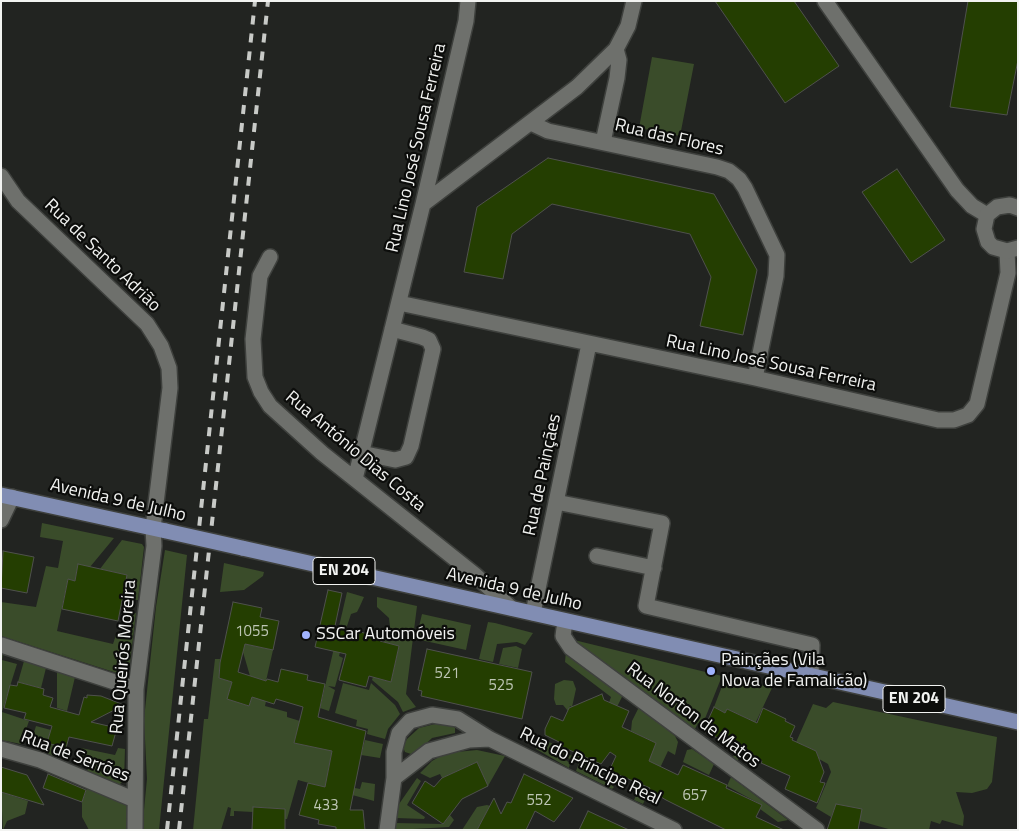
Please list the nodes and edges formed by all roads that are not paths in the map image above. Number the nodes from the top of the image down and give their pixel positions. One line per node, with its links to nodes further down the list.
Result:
1 (468, 1): 8 (street, Rua Lino José Sousa Ferreira)
2 (634, 1): 4 (street)
3 (825, 1): 10 (street)
4 (616, 49): 5 (street); 6 (street)
5 (531, 123): 6 (street, Rua das Flores); 8 (street)
6 (603, 142): 16 (street, Rua das Flores)
7 (1, 176): 19 (street, Rua de Santo Adrião)
8 (423, 204): 13 (street, Rua Lino José Sousa Ferreira)
9 (1017, 204): 10 (street)
10 (987, 216): 11 (street, Rua Lino José Sousa Ferreira)
11 (1012, 249): 16 (street, Rua Lino José Sousa Ferreira)
12 (270, 257): 18 (street, Rua António Dias Costa)
13 (398, 303): 14 (street, Rua Lino José Sousa Ferreira); 15 (street, Rua Lino José Sousa Ferreira)
14 (392, 329): 17 (street, Rua Lino José Sousa Ferreira); 17 (street)
15 (589, 344): 16 (street, Rua Lino José Sousa Ferreira); 21 (street, Rua de Painçães)
16 (754, 378)
17 (361, 453): 18 (street, Rua Lino José Sousa Ferreira)
18 (355, 479): 26 (street, Rua António Dias Costa)
19 (158, 488): 23 (street, Rua Queirós Moreira)
20 (7, 496): 22 (street); 23 (main road, Avenida 9 de Julho / EN 204)
21 (556, 502): 25 (street); 27 (street, Rua de Painçães)
22 (1, 520)
23 (160, 530): 26 (main road, Avenida 9 de Julho / EN 204, bridge); 31 (street, Rua Queirós Moreira)
24 (597, 556): 25 (street)
25 (654, 568): 30 (street)
26 (511, 608): 27 (main road, Avenida 9 de Julho / EN 204)
27 (533, 613): 28 (main road, Avenida 9 de Julho / EN 204)
28 (565, 621): 30 (main road, Avenida 9 de Julho / EN 204); 40 (street, Rua Norton de Matos)
29 (1, 645): 31 (street)
30 (811, 676): 32 (main road, Avenida 9 de Julho / EN 204)
31 (136, 689): 36 (street, Rua Queirós Moreira)
32 (1018, 722)
33 (490, 739): 35 (street, Rua do Príncipe Real); 35 (street, Rua do Príncipe Real); 39 (street, Rua do Príncipe Real)
34 (1, 749): 36 (street, Rua de Serrões)
35 (394, 778): 38 (street, Rua do Príncipe Real)
36 (135, 800): 37 (street, Rua Queirós Moreira)
37 (135, 830)
38 (387, 830)
39 (674, 830)
40 (817, 830)

